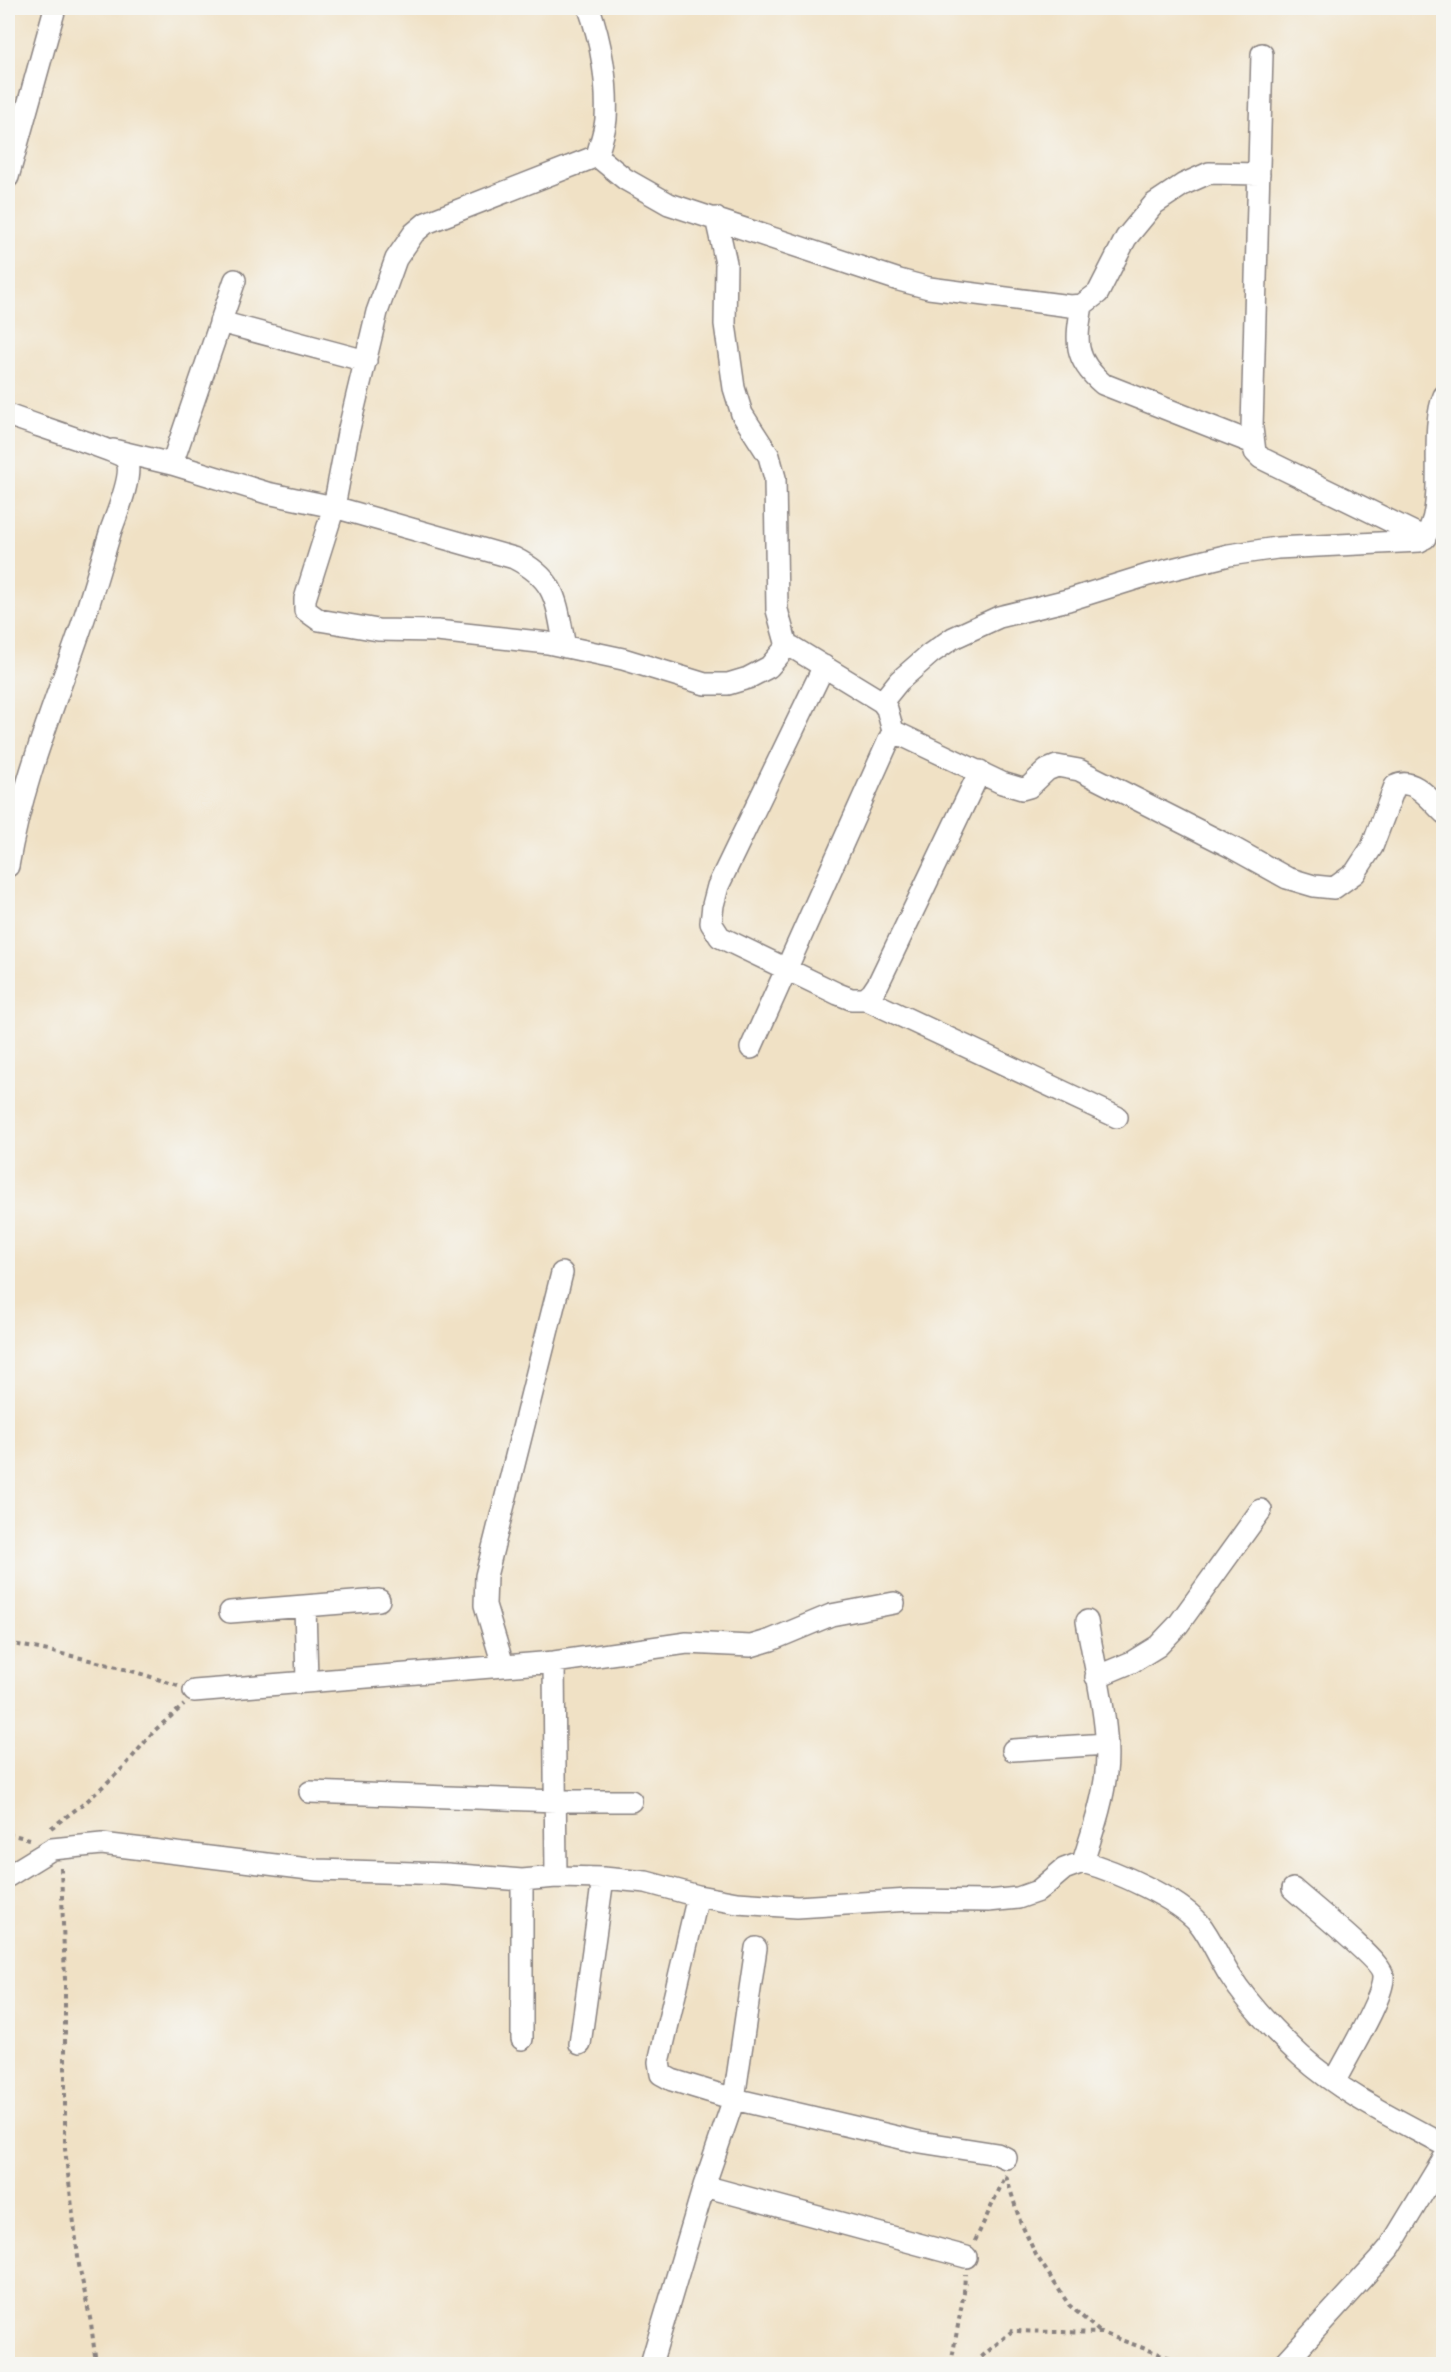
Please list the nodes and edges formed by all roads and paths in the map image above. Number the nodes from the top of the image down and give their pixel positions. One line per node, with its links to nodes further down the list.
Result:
1 (55, 8): 6 (street)
2 (589, 8): 4 (street)
3 (1262, 54): 5 (street)
4 (597, 156): 7 (street); 11 (street)
5 (1259, 174): 9 (street); 14 (street)
6 (8, 177)
7 (716, 218): 9 (street); 20 (street)
8 (235, 280): 10 (street)
9 (1082, 305): 14 (street)
10 (220, 322): 11 (street); 16 (street)
11 (366, 361): 18 (street)
12 (1443, 396): 17 (street)
13 (8, 415): 15 (street)
14 (1253, 442): 19 (street)
15 (109, 449): 16 (street); 27 (street)
16 (172, 465): 18 (street)
17 (1440, 473): 19 (street)
18 (334, 507): 21 (street); 21 (street)
19 (1425, 538): 23 (street)
20 (787, 646): 21 (street); 22 (street)
21 (565, 647)
22 (824, 666): 23 (street); 28 (street)
23 (882, 702): 24 (street)
24 (893, 731): 25 (street); 28 (street)
25 (980, 771): 26 (street); 29 (street)
26 (1443, 813)
27 (8, 866)
28 (785, 969): 29 (street); 30 (street)
29 (865, 999): 31 (street)
30 (751, 1048)
31 (1117, 1117)
32 (562, 1273): 41 (street)
33 (1261, 1510): 42 (street)
34 (379, 1600): 36 (street)
35 (894, 1603): 40 (street)
36 (305, 1606): 37 (street); 43 (street)
37 (230, 1612)
38 (1087, 1621): 42 (street)
39 (8, 1643): 44 (path)
40 (554, 1662): 41 (street); 48 (street)
41 (503, 1665): 43 (street)
42 (1096, 1677): 45 (street)
43 (307, 1681): 44 (street)
44 (194, 1691): 50 (path)
45 (1107, 1744): 46 (street); 52 (street)
46 (1013, 1750)
47 (310, 1792): 48 (street)
48 (556, 1801): 49 (street); 54 (street)
49 (631, 1802)
50 (43, 1834)
51 (67, 1847): 53 (street); 56 (street); 70 (path)
52 (1083, 1862): 58 (street); 62 (street)
53 (8, 1876)
54 (556, 1877): 55 (street); 56 (street)
55 (603, 1878): 58 (street); 61 (street)
56 (522, 1880): 60 (street)
57 (1293, 1889): 62 (street)
58 (698, 1896): 63 (street)
59 (756, 1948): 63 (street)
60 (522, 2040)
61 (580, 2044)
62 (1335, 2081): 64 (street)
63 (734, 2099): 66 (street); 67 (street)
64 (1443, 2145)
65 (1443, 2158): 74 (street)
66 (1006, 2167): 69 (path)
67 (704, 2186): 68 (street); 71 (street)
68 (966, 2257)
69 (1102, 2333): 72 (path); 73 (path)
70 (96, 2364)
71 (651, 2364)
72 (976, 2364)
73 (1187, 2364)
74 (1284, 2364)

